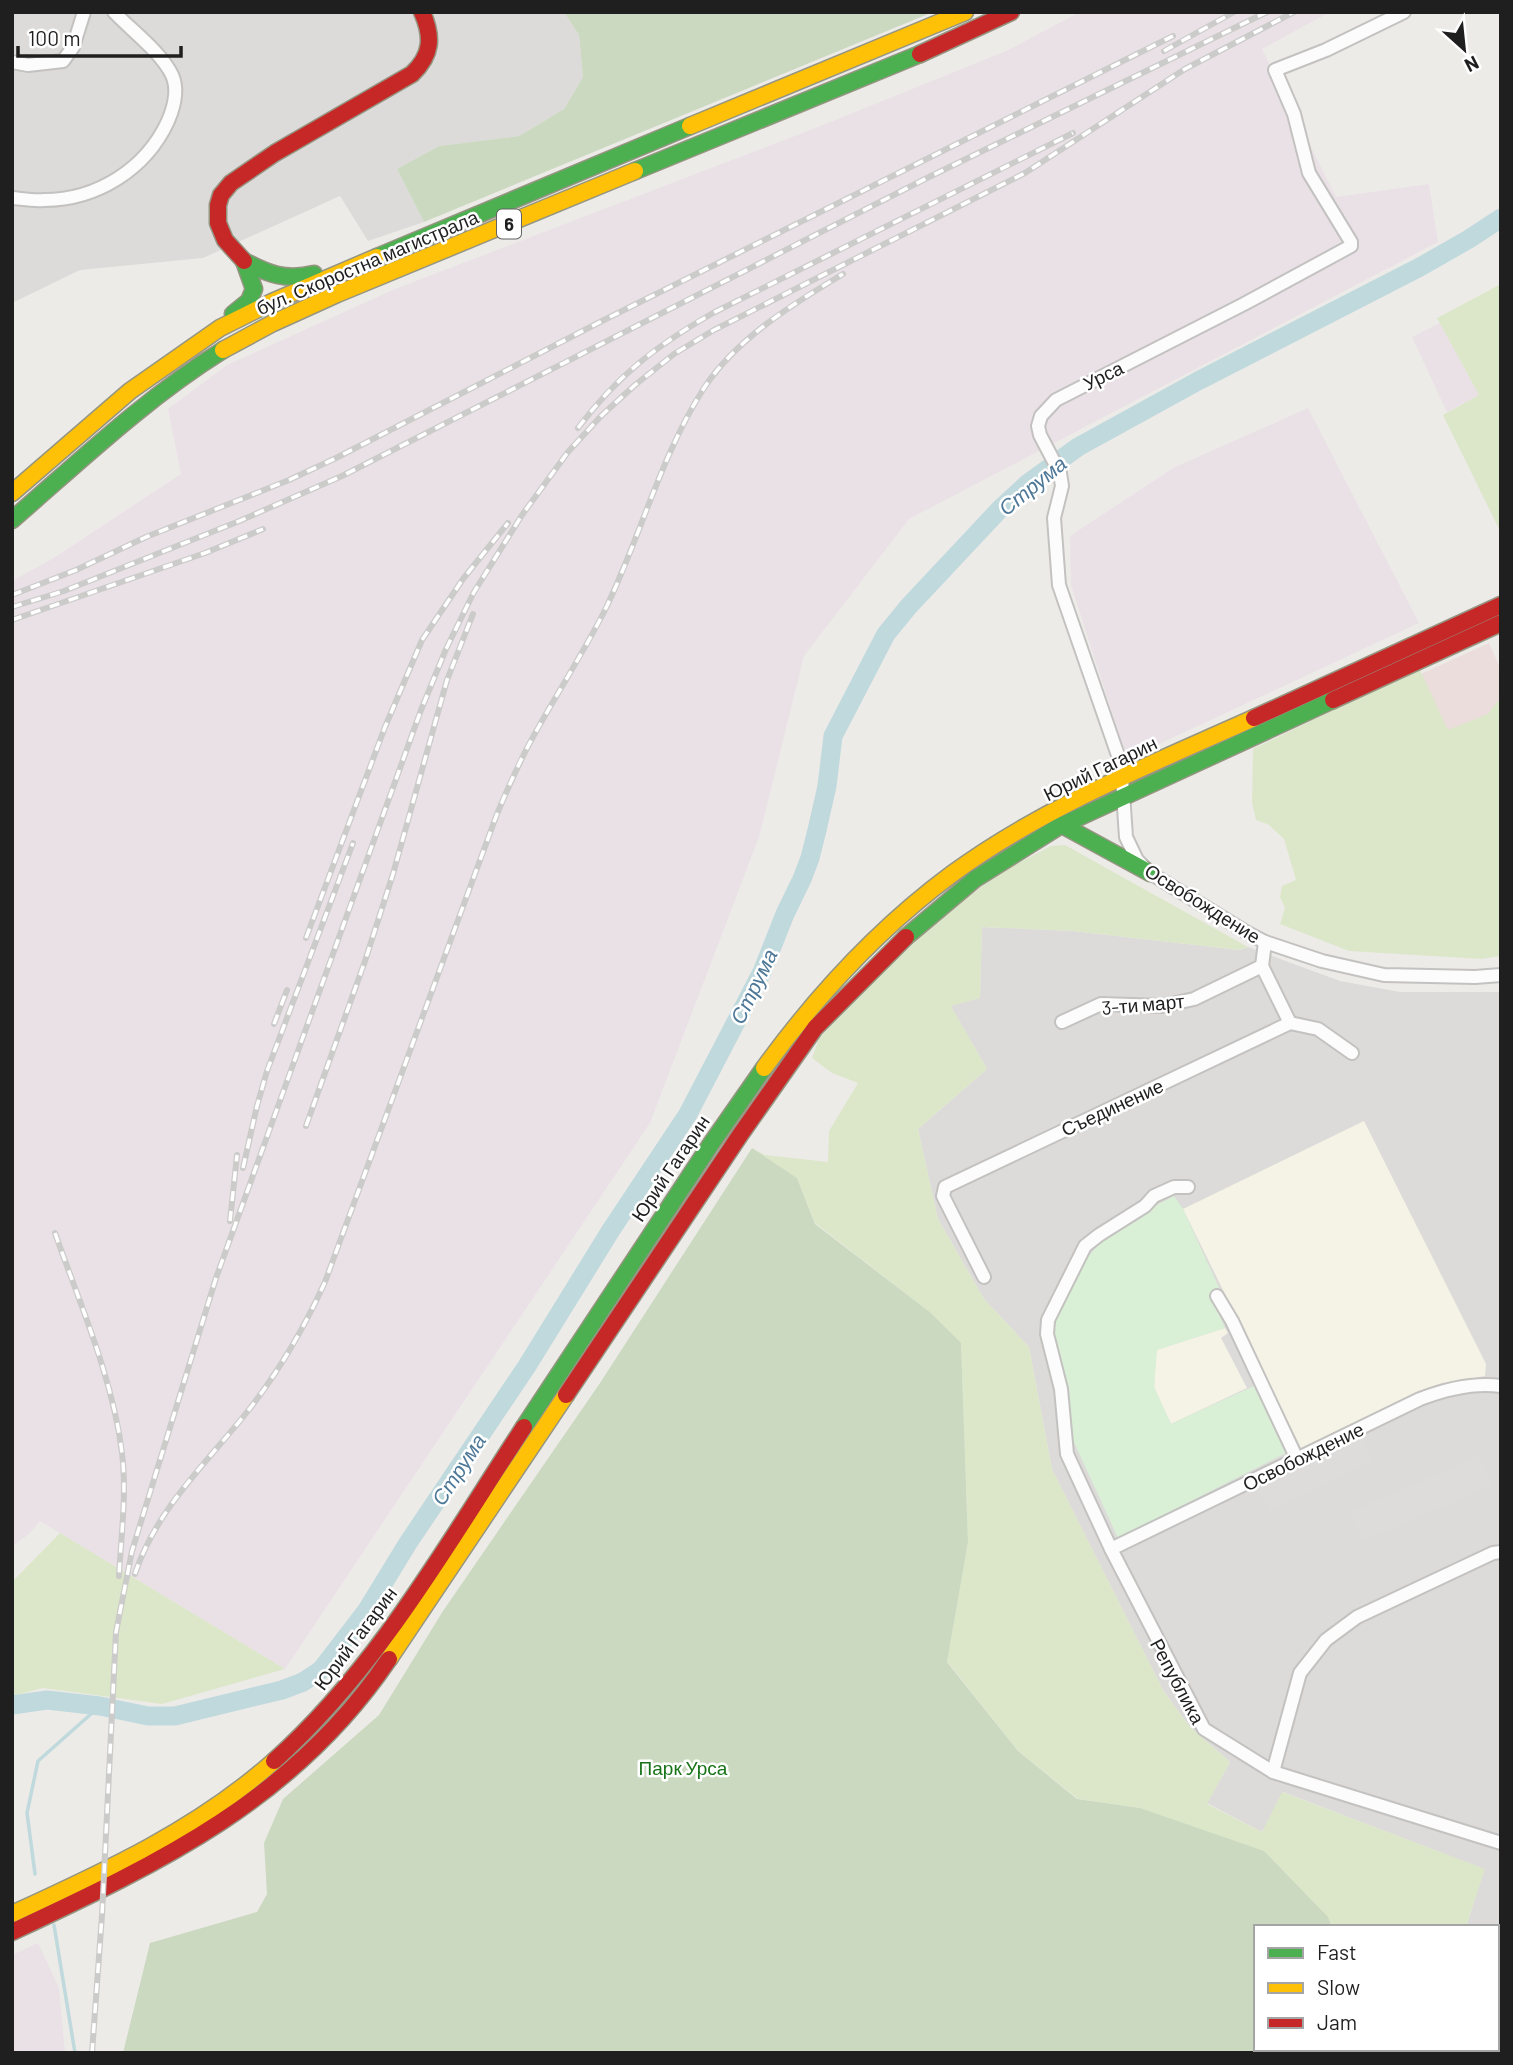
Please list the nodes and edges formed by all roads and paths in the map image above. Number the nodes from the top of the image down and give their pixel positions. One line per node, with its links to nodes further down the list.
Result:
1 (83, 12): 7 (street)
2 (114, 12): 8 (street)
3 (422, 12): 10 (main road)
4 (965, 12): 9 (main road, бул. Скоростна магистрала / 6)
5 (1011, 12): 13 (main road, бул. Скоростна магистрала / 6)
6 (1404, 12): 16 (street, Урса)
7 (12, 62)
8 (12, 198)
9 (403, 246): 10 (main road); 11 (main road, бул. Скоростна магистрала / 6)
10 (244, 261): 11 (main road)
11 (195, 344): 12 (main road, бул. Скоростна магистрала / 6)
12 (12, 493)
13 (12, 520)
14 (1501, 604): 16 (main road, Юрий Гагарин)
15 (1501, 623): 17 (main road, Юрий Гагарин)
16 (1122, 779): 17 (street, Урса); 35 (main road, Юрий Гагарин)
17 (1121, 797): 18 (main road, Юрий Гагарин); 19 (street, Освобождение)
18 (1062, 825): 19 (main road); 36 (main road, Юрий Гагарин)
19 (1150, 873): 20 (street, Освобождение)
20 (1265, 942): 21 (street); 22 (street, Освобождение)
21 (1262, 966): 23 (street, 3-ти март); 24 (street)
22 (1501, 975)
23 (1062, 1022)
24 (1290, 1023): 25 (street); 27 (street, Съединение)
25 (1352, 1053)
26 (1188, 1187): 31 (street, Република)
27 (984, 1277)
28 (1217, 1296): 30 (street)
29 (1501, 1386): 30 (street, Освобождение)
30 (1297, 1459): 31 (street, Освобождение)
31 (1111, 1549): 33 (street, Република)
32 (1501, 1552): 33 (street)
33 (1273, 1772): 34 (street, Република)
34 (1501, 1843)
35 (12, 1914)
36 (12, 1932)

